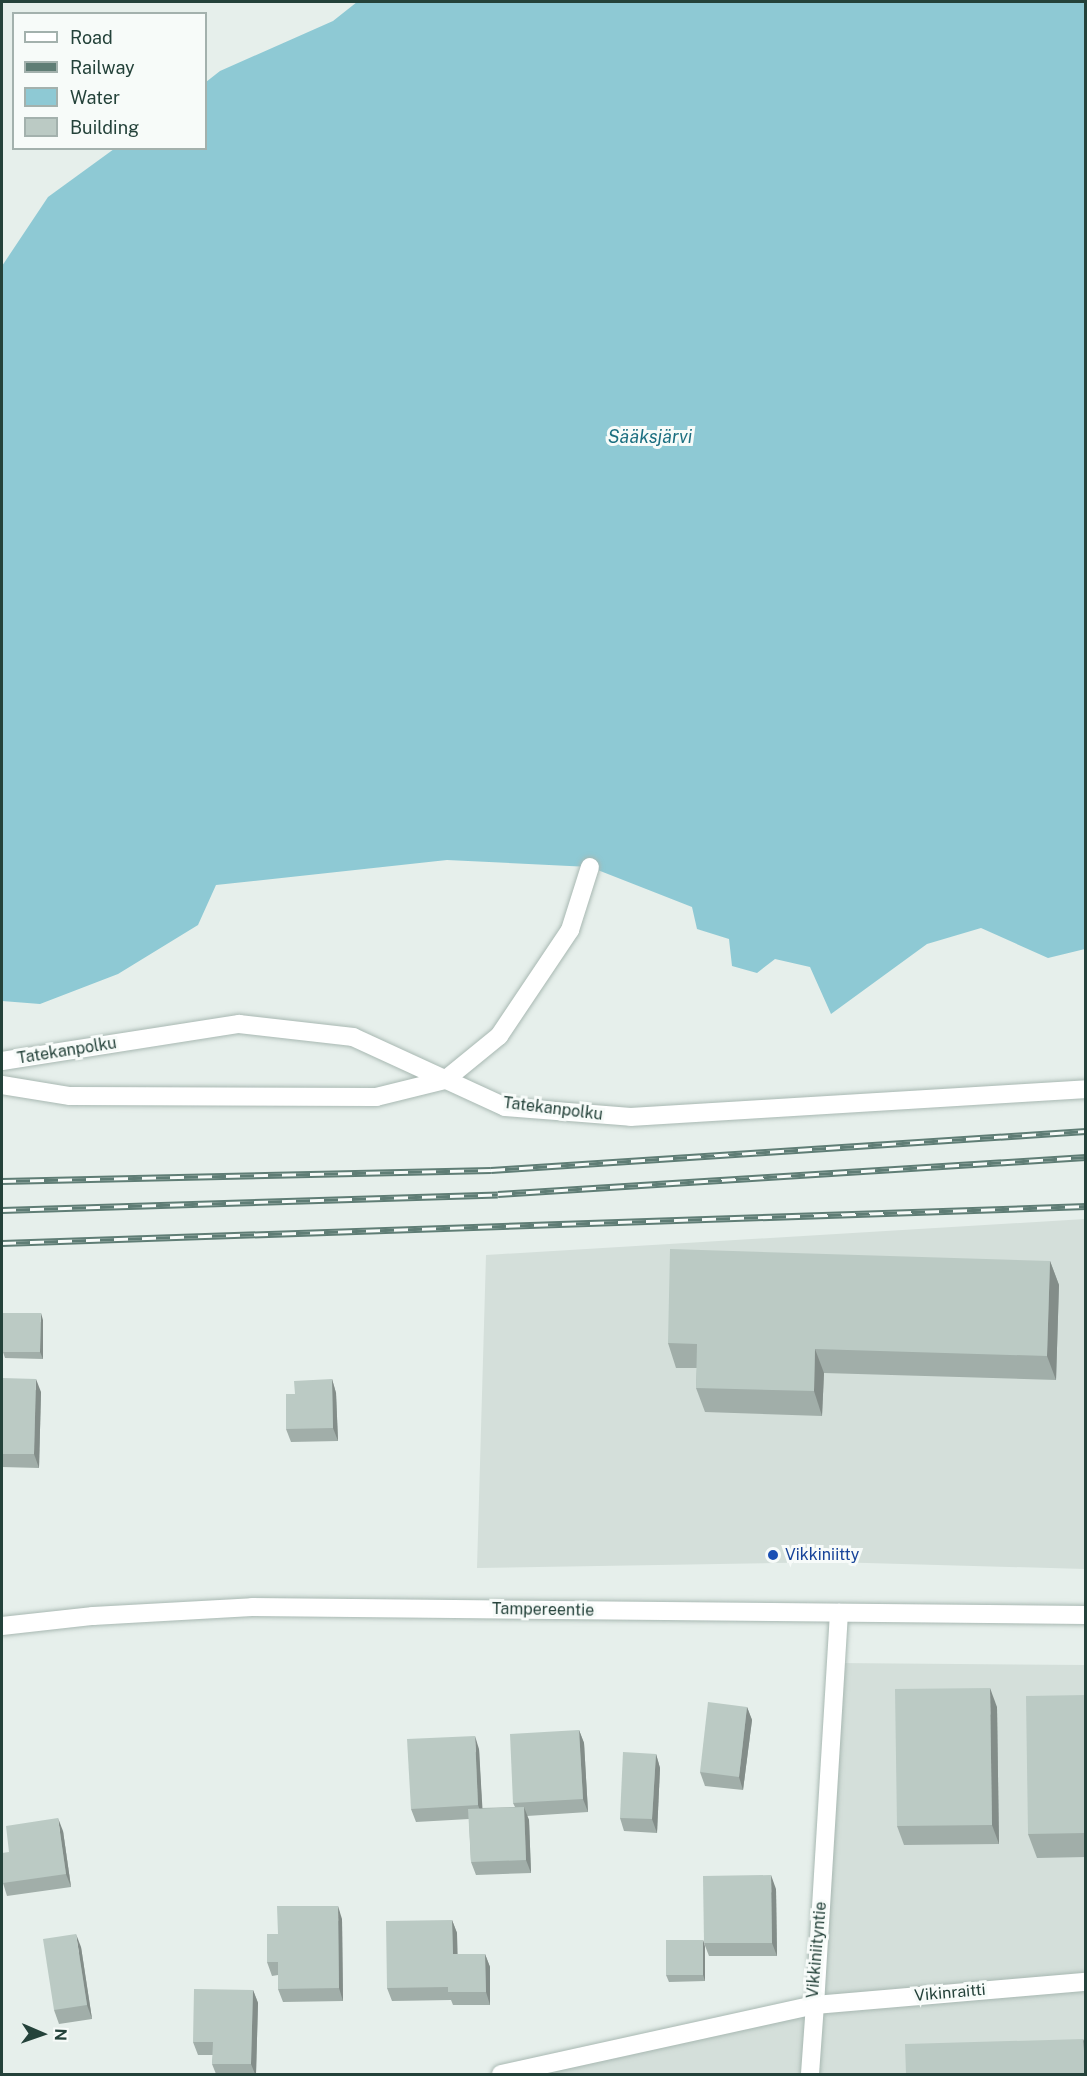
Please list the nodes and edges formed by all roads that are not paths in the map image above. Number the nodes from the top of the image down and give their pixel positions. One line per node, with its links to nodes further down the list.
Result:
1 (590, 867): 3 (street)
2 (2, 1061): 3 (street, Tatekanpolku)
3 (445, 1080): 4 (street); 5 (street, Tatekanpolku)
4 (2, 1085)
5 (1086, 1089)
6 (839, 1613): 7 (street, Tampereentie); 8 (street, Tampereentie); 10 (street, Vikkiniityntie)
7 (1086, 1615)
8 (2, 1626)
9 (1086, 1982): 10 (street, Vikinraitti)
10 (815, 2005): 11 (street, Vikkiniityntie); 12 (street)
11 (501, 2074)
12 (810, 2074)

